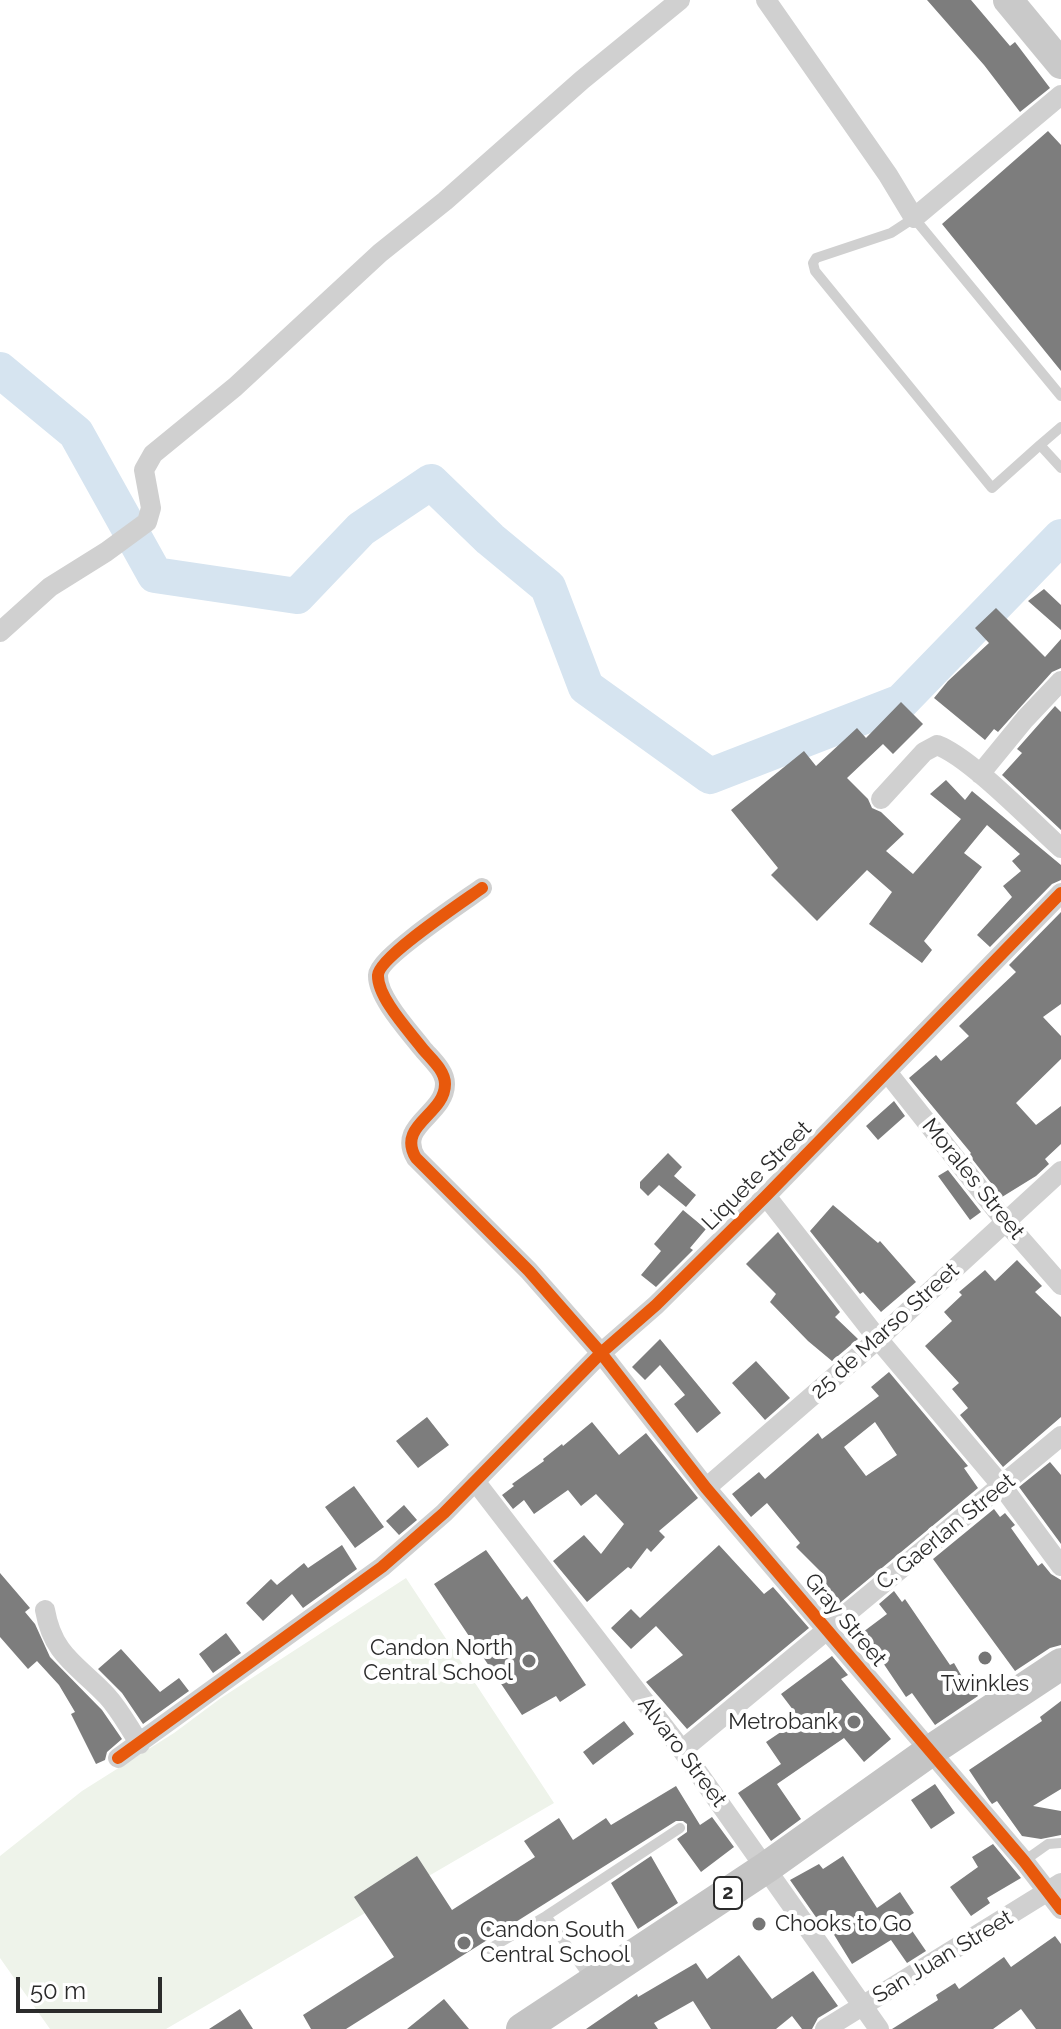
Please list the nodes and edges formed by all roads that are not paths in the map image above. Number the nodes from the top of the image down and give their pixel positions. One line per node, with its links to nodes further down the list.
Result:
1 (680, 0): 11 (street)
2 (766, 0): 6 (street)
3 (1008, 0): 4 (street)
4 (1061, 64)
5 (1061, 95): 6 (street)
6 (914, 218): 7 (lane); 9 (lane)
7 (1061, 396)
8 (1061, 427): 9 (lane)
9 (1040, 445): 10 (lane)
10 (1061, 468)
11 (0, 632)
12 (1061, 681): 13 (street)
13 (980, 774): 14 (street); 15 (street)
14 (881, 799)
15 (1061, 848)
16 (482, 888): 24 (street, Gray Street)
17 (1061, 893): 18 (street, Liquete Street)
18 (887, 1072): 20 (street, Liquete Street); 21 (street, Morales Street)
19 (1061, 1171): 21 (street, 25 de Marso Street)
20 (766, 1196): 23 (street); 24 (street, Liquete Street)
21 (1005, 1221): 22 (street, Morales Street); 23 (street, 25 de Marso Street)
22 (1061, 1285)
23 (878, 1339): 27 (street); 28 (street, 25 de Marso Street)
24 (601, 1353): 26 (street, Liquete Street); 28 (street, Gray Street)
25 (1061, 1436): 27 (street, C. Gaerlan Street)
26 (475, 1481): 33 (street, Liquete Street); 34 (street, Alvaro Street)
27 (1002, 1486): 29 (street); 31 (street, C. Gaerlan Street)
28 (706, 1488): 31 (street, Gray Street)
29 (1061, 1566)
30 (45, 1610): 33 (street)
31 (827, 1629): 34 (street, C. Gaerlan Street); 35 (street, Gray Street)
32 (1061, 1664): 35 (main road, 2)
33 (140, 1744): 36 (street, Liquete Street)
34 (682, 1750): 40 (street, Alvaro Street)
35 (930, 1751): 39 (street, Gray Street); 40 (main road, 2)
36 (118, 1758)
37 (680, 1828): 42 (lane)
38 (1061, 1843): 39 (lane)
39 (1024, 1861): 41 (street, Gray Street)
40 (767, 1867): 44 (main road, 2); 45 (street, Alvaro Street)
41 (1057, 1895): 45 (street, San Juan Street)
42 (546, 1916): 43 (lane); 44 (lane)
43 (489, 1949)
44 (593, 1983): 46 (main road, 2)
45 (863, 2006): 47 (street, San Juan Street); 48 (street, Alvaro Street)
46 (541, 2024)
47 (825, 2029)
48 (879, 2029)

